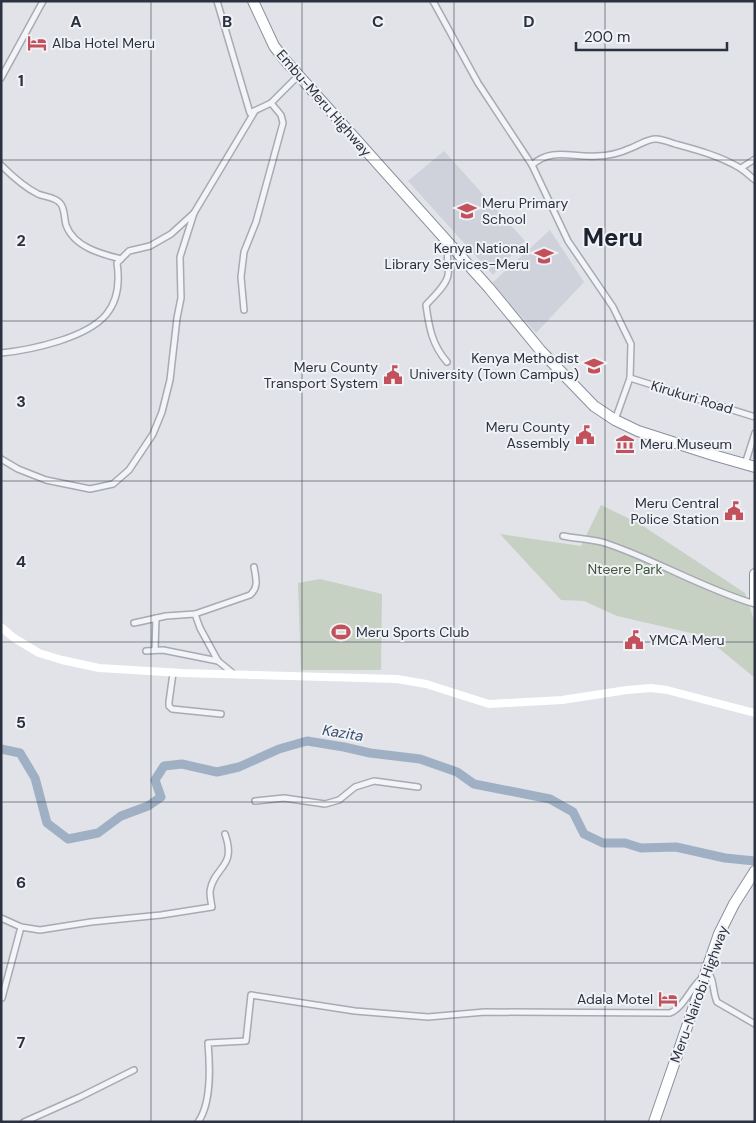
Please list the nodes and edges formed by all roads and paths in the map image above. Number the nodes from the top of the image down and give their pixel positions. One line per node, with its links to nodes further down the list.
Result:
1 (43, 1): 6 (street)
2 (218, 1): 8 (street)
3 (253, 1): 5 (highway, Embu-Meru Highway)
4 (433, 1): 11 (street)
5 (299, 76): 7 (street); 15 (highway, Embu-Meru Highway)
6 (1, 78)
7 (271, 103): 8 (street); 17 (street)
8 (253, 112): 14 (street)
9 (755, 159): 12 (street)
10 (1, 165): 16 (street)
11 (532, 166): 12 (street); 20 (street)
12 (741, 168): 13 (street)
13 (755, 180)
14 (194, 213): 16 (street); 24 (street)
15 (451, 247): 19 (street); 22 (highway)
16 (121, 259): 18 (street)
17 (244, 310)
18 (1, 353)
19 (447, 362)
20 (630, 378): 21 (street, Kirukuri Road); 22 (street)
21 (755, 417)
22 (615, 420): 25 (highway)
23 (755, 433): 25 (street)
24 (1, 458)
25 (750, 465)
26 (563, 536): 29 (street)
27 (254, 568): 30 (street)
28 (754, 580): 29 (highway)
29 (755, 602)
30 (195, 614): 31 (street); 36 (street)
31 (156, 618): 32 (street); 34 (street)
32 (134, 623)
33 (1, 627): 37 (street)
34 (155, 650): 35 (street); 36 (street)
35 (146, 651)
36 (218, 661): 38 (street)
37 (173, 673): 38 (street); 40 (street)
38 (236, 676): 39 (street)
39 (755, 713)
40 (221, 714)
41 (418, 787): 42 (street)
42 (255, 801)
43 (225, 834): 46 (street)
44 (755, 872): 47 (highway, Meru-Nairobi Highway)
45 (1, 918): 46 (street)
46 (21, 927): 48 (street)
47 (706, 974): 49 (street); 52 (street); 53 (highway, Meru-Nairobi Highway)
48 (2, 998)
49 (755, 1024)
50 (134, 1070): 51 (street)
51 (24, 1122)
52 (198, 1122)
53 (654, 1122)

